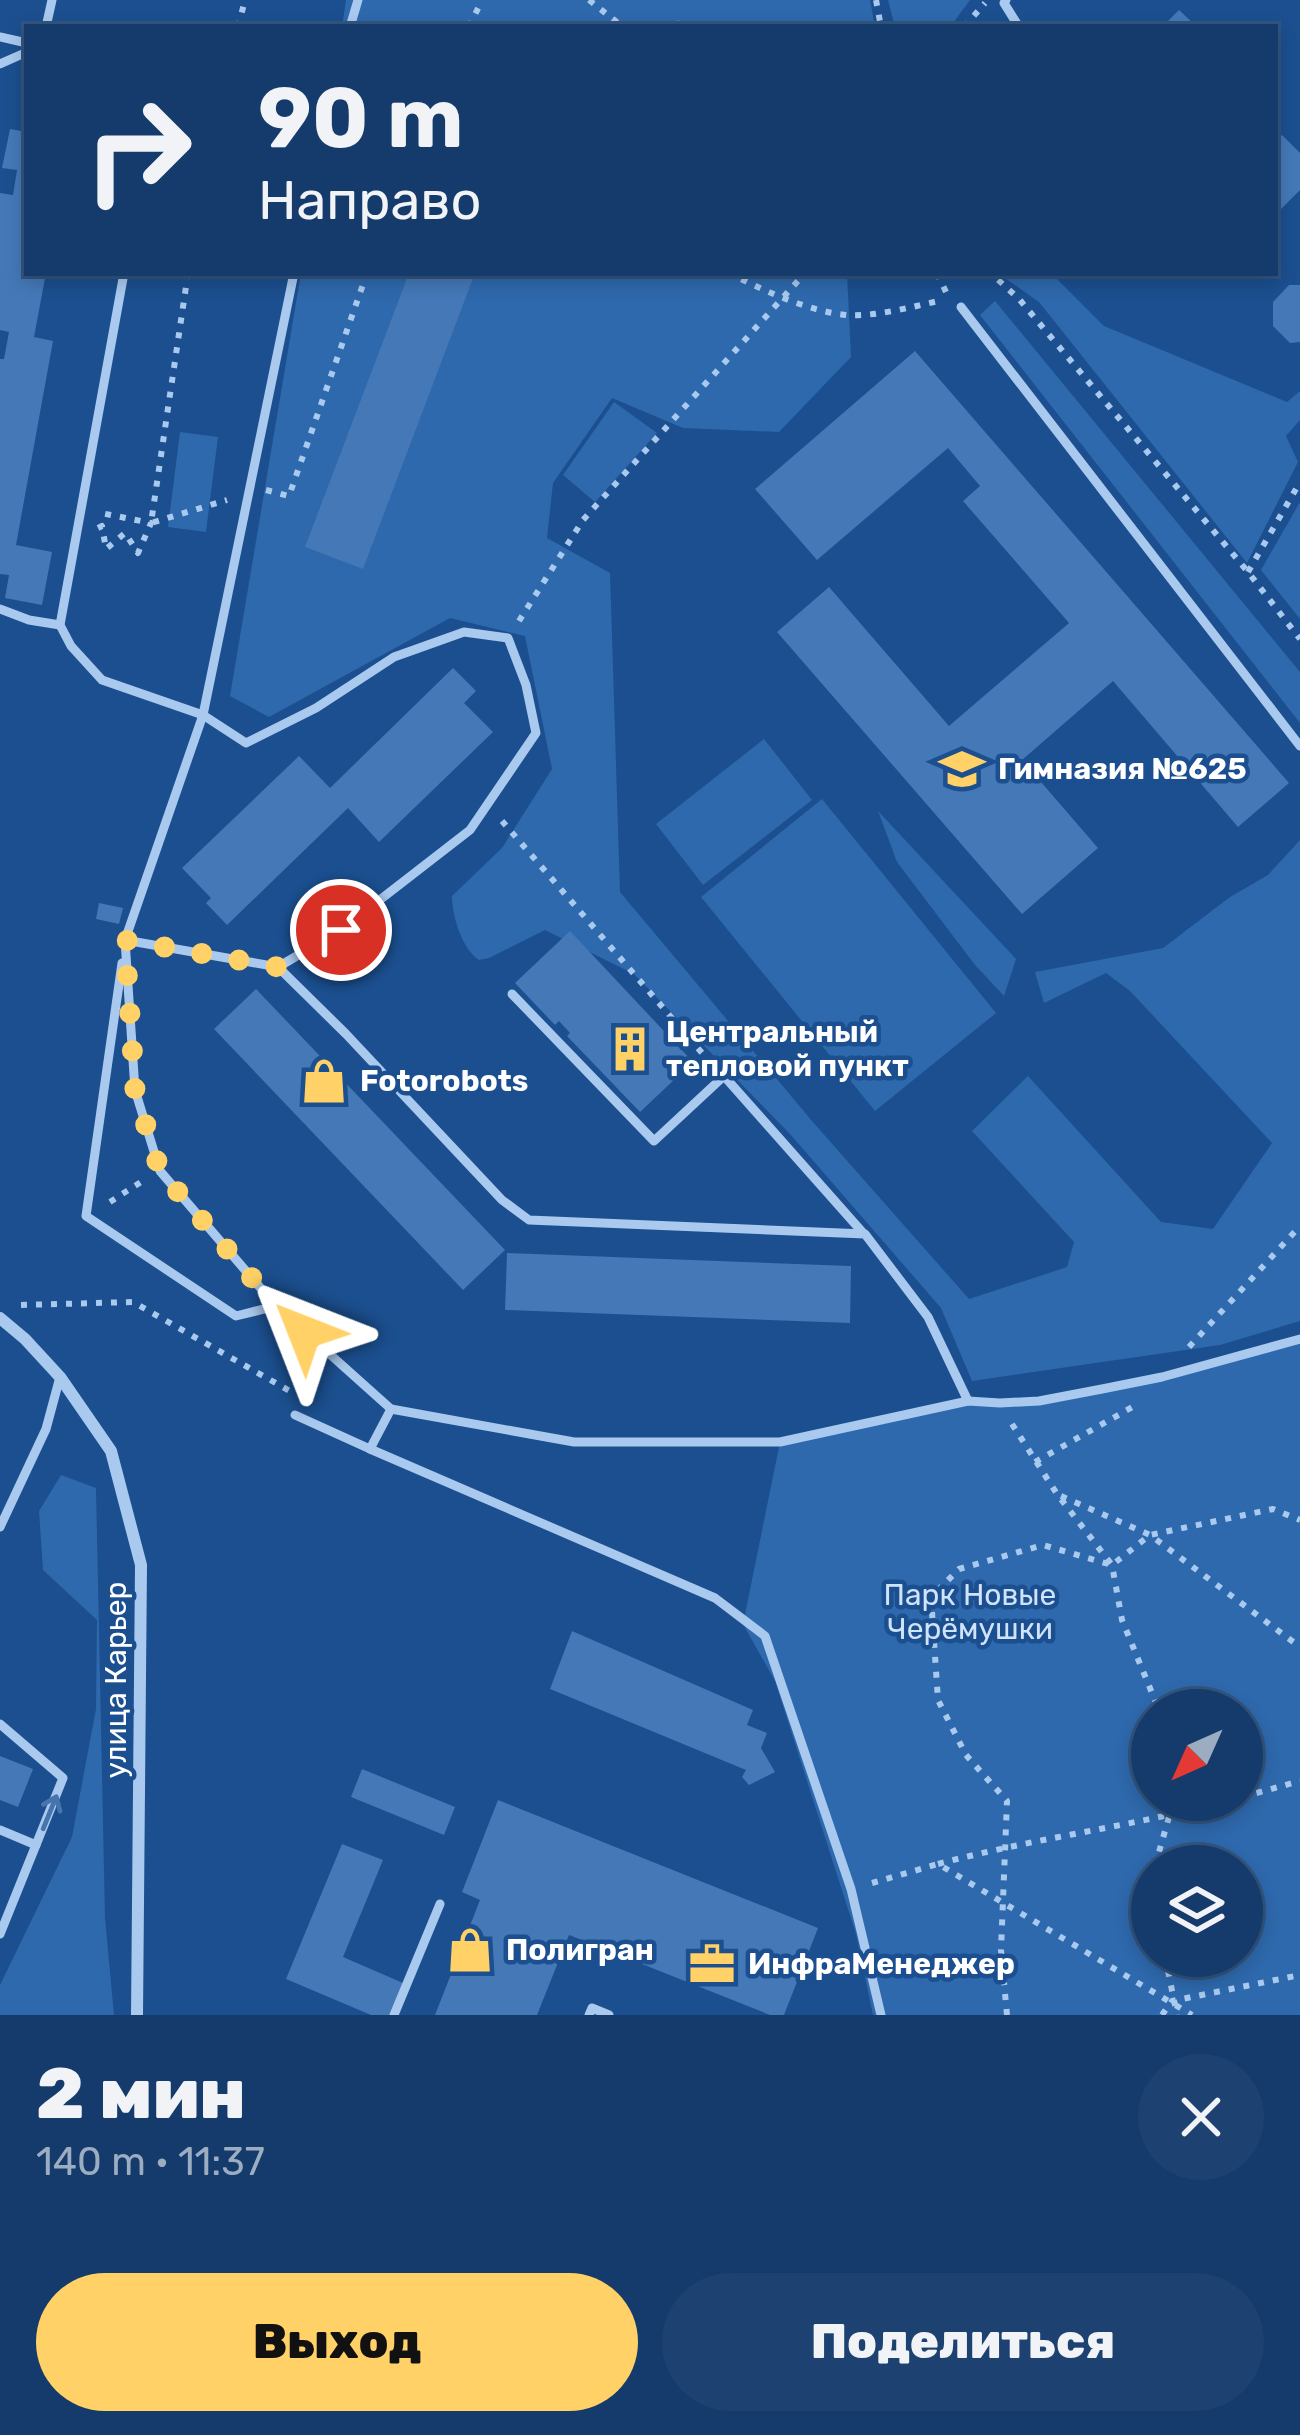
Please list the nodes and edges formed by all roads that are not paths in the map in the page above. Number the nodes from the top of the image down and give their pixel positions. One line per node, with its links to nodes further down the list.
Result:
1 (123, 276): 5 (lane)
2 (293, 276): 6 (lane)
3 (961, 307): 7 (lane)
4 (0, 609): 5 (lane)
5 (61, 625): 6 (lane)
6 (203, 715): 8 (lane); 9 (lane)
7 (1300, 746)
8 (125, 940): 9 (lane); 12 (lane); 12 (lane)
9 (278, 967): 11 (lane)
10 (512, 994): 11 (lane)
11 (865, 1234): 16 (lane)
12 (276, 1306): 17 (lane)
13 (0, 1318): 15 (street, улица Карьер)
14 (1300, 1339): 16 (lane)
15 (60, 1377): 20 (lane); 26 (street, улица Карьер)
16 (968, 1401): 17 (lane)
17 (391, 1409): 19 (lane)
18 (295, 1415): 19 (lane)
19 (370, 1448): 30 (lane)
20 (0, 1527)
21 (0, 1724): 23 (lane, one-way to 21)
22 (0, 1830): 23 (lane)
23 (36, 1845): 25 (lane)
24 (440, 1904): 27 (lane)
25 (0, 1934)
26 (137, 2015)
27 (394, 2015)
28 (589, 2015): 29 (lane)
29 (609, 2015)
30 (881, 2015)

